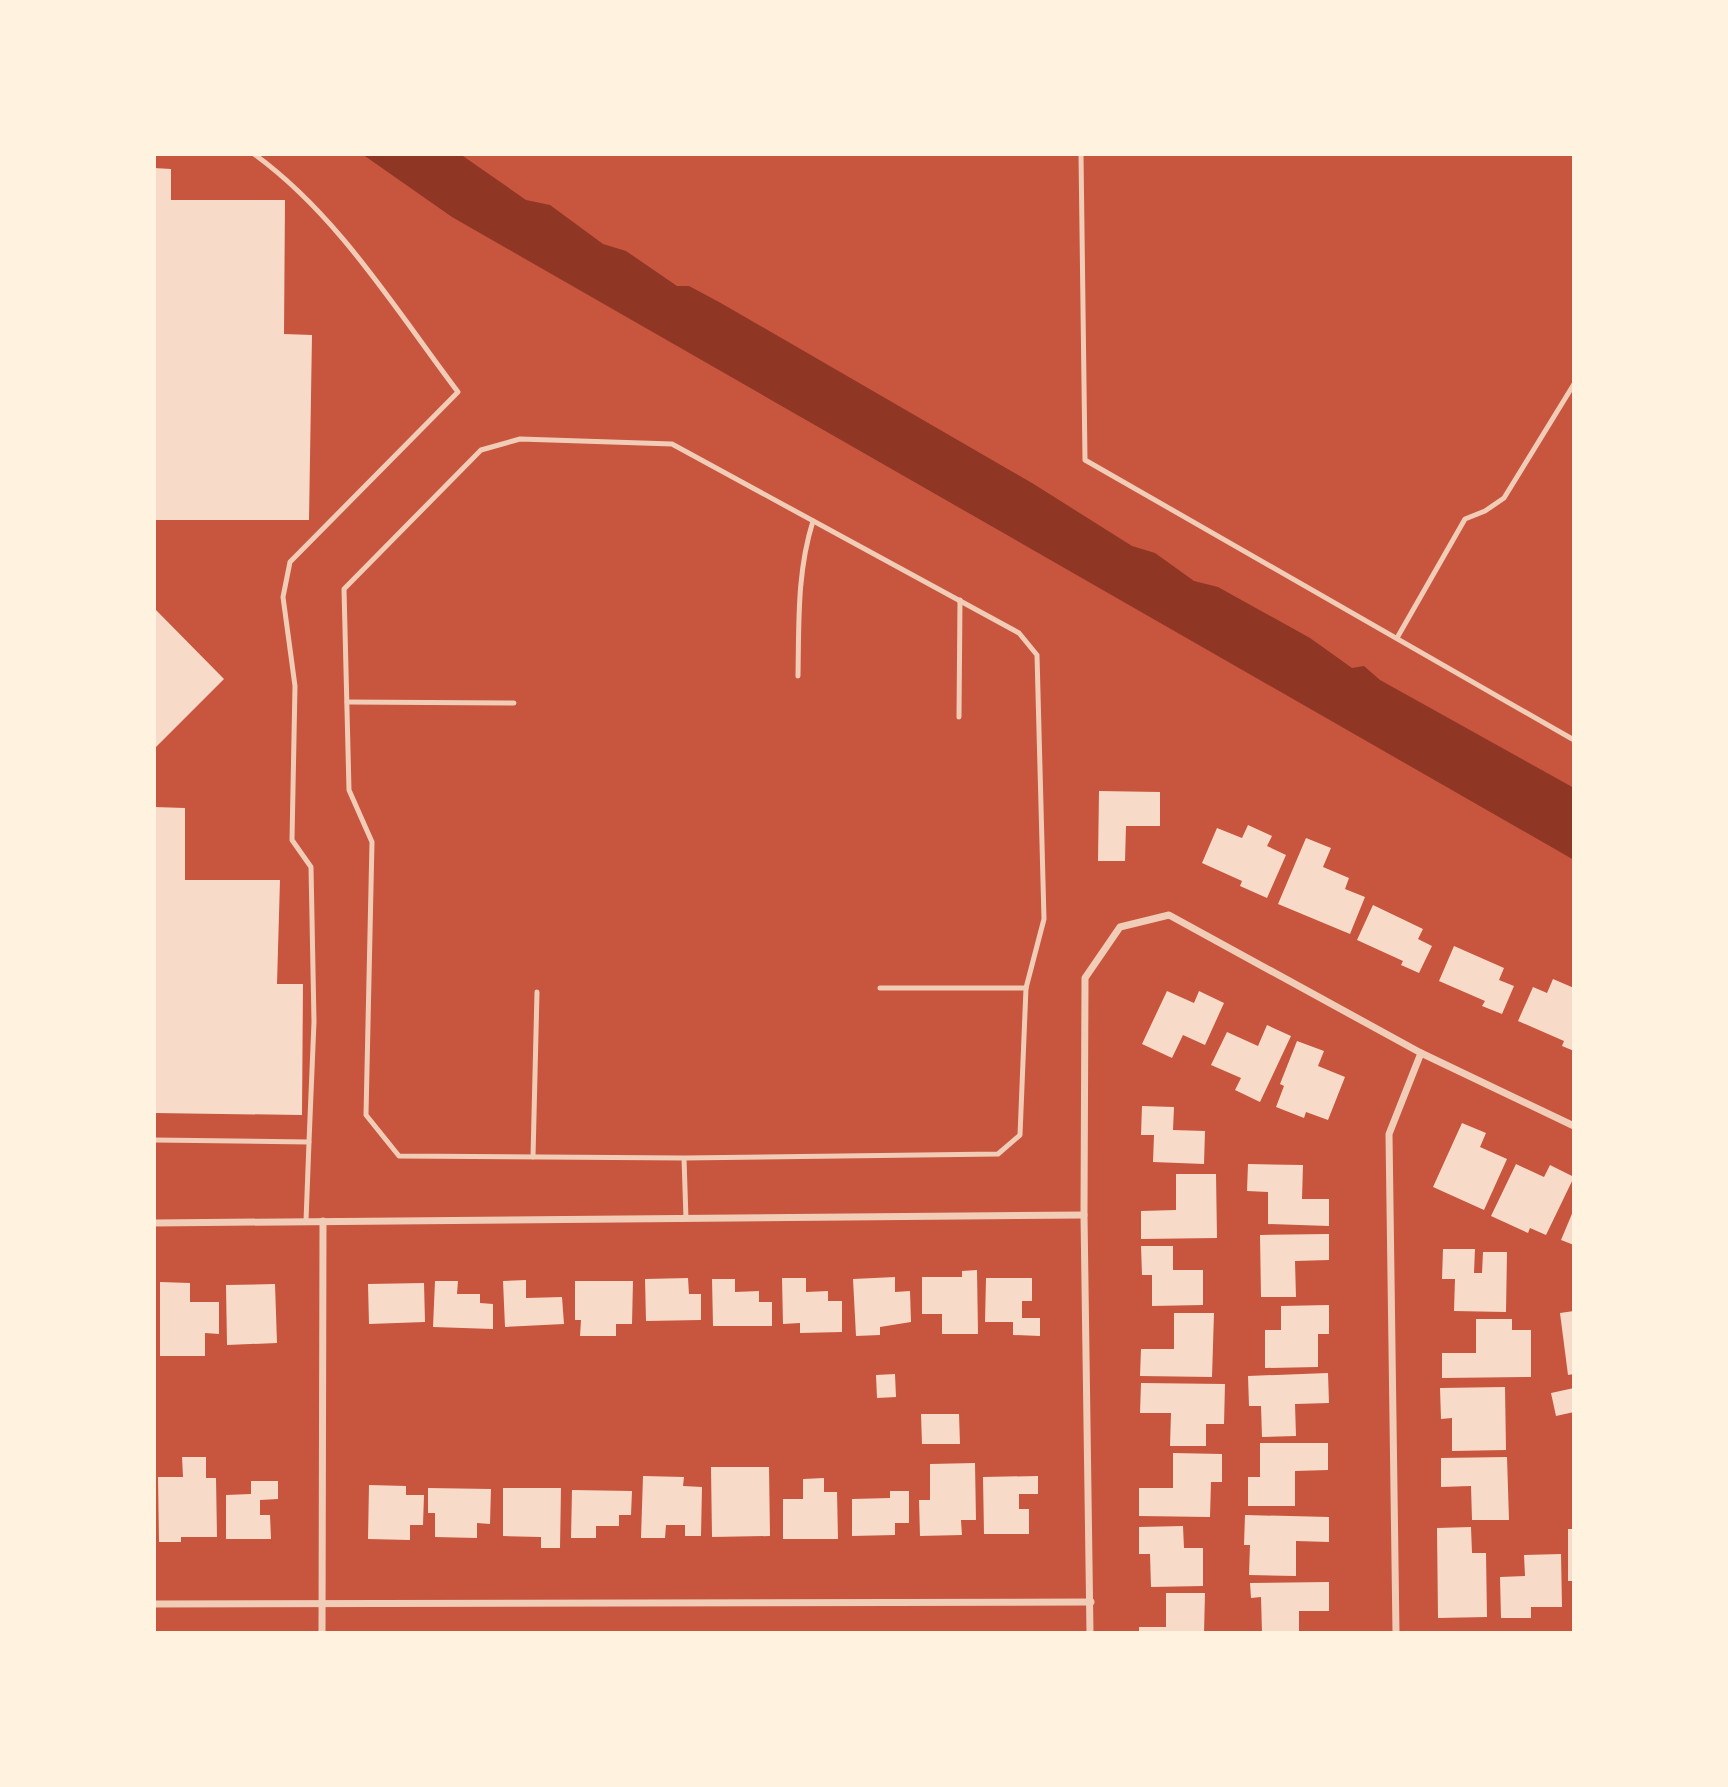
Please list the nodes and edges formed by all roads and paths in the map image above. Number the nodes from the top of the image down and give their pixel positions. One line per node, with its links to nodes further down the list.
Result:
1 (254, 154): 18 (lane)
2 (1081, 154): 6 (lane)
3 (1574, 384): 6 (lane)
4 (813, 521): 5 (lane); 7 (lane); 8 (lane)
5 (960, 600): 10 (lane); 13 (lane)
6 (1397, 638): 11 (lane)
7 (798, 676)
8 (347, 702): 9 (lane); 19 (lane)
9 (514, 703)
10 (959, 717)
11 (1574, 740)
12 (880, 988): 13 (lane)
13 (1026, 988): 20 (lane)
14 (537, 992): 19 (lane)
15 (1421, 1053): 16 (street); 21 (street); 31 (street)
16 (1574, 1126)
17 (154, 1140): 18 (lane)
18 (309, 1142): 23 (lane)
19 (533, 1157): 20 (lane)
20 (684, 1158): 22 (lane)
21 (1084, 1215): 22 (street); 26 (street)
22 (686, 1219): 24 (street)
23 (306, 1221): 24 (street); 25 (street)
24 (323, 1221): 27 (street)
25 (154, 1223)
26 (1091, 1602): 27 (street); 30 (street)
27 (322, 1603): 28 (street); 29 (street)
28 (154, 1604)
29 (322, 1633)
30 (1090, 1633)
31 (1396, 1633)

